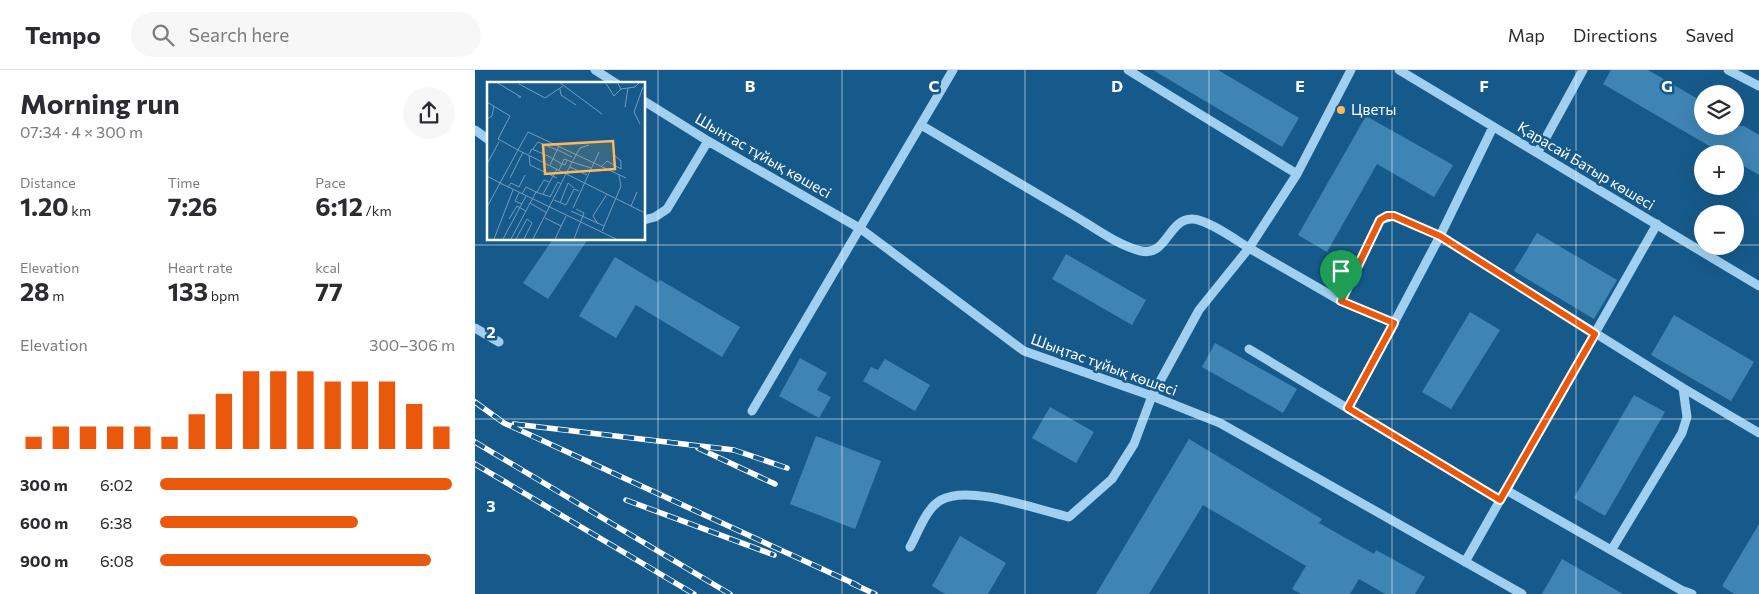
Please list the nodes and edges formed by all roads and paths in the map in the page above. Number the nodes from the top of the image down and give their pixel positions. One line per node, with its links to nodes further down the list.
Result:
1 (595, 70): 8 (street)
2 (953, 70): 11 (street)
3 (1128, 70): 17 (street)
4 (1351, 70): 17 (street)
5 (1399, 70): 12 (street, Қарасай Батыр көшесі)
6 (1583, 70): 16 (street)
7 (1728, 70): 9 (street)
8 (614, 82)
9 (1759, 86)
10 (645, 102): 15 (street, Шыңтас тұйық көшесі)
11 (921, 125): 20 (street); 22 (street)
12 (1493, 127): 16 (street, Қарасай Батыр көшесі); 21 (street)
13 (475, 130): 14 (street)
14 (487, 139)
15 (707, 141): 18 (street); 20 (street, Шыңтас тұйық көшесі)
16 (1538, 152): 19 (street, Қарасай Батыр көшесі)
17 (1297, 174): 22 (street)
18 (645, 220)
19 (1657, 224): 23 (street, Қарасай Батыр көшесі); 27 (street)
20 (861, 229): 31 (street, Шыңтас тұйық көшесі); 33 (street)
21 (1440, 236): 24 (street); 25 (street); 27 (street)
22 (1249, 248): 24 (street); 31 (street)
23 (1759, 286)
24 (1341, 301): 25 (street)
25 (1394, 323): 32 (street)
26 (475, 328): 28 (street)
27 (1595, 334): 30 (street); 35 (street)
28 (499, 342)
29 (1249, 349): 32 (street)
30 (1683, 388): 34 (street); 38 (street)
31 (1153, 396): 37 (street); 39 (street, Шыңтас тұйық көшесі)
32 (1348, 408): 36 (street)
33 (752, 411)
34 (1759, 433)
35 (1506, 490): 36 (street); 38 (street)
36 (1500, 500): 39 (street)
37 (910, 547)
38 (1612, 549): 41 (street)
39 (1465, 562): 40 (street, Шыңтас тұйық көшесі)
40 (1521, 594)
41 (1692, 594)

